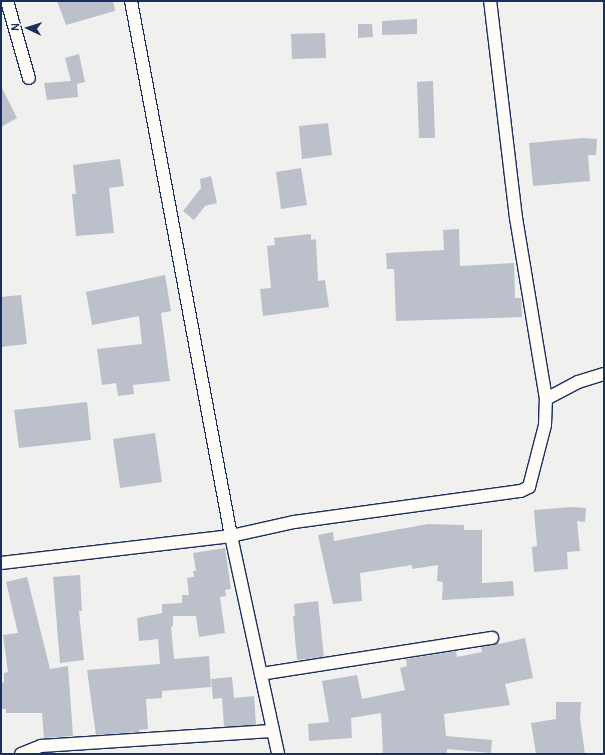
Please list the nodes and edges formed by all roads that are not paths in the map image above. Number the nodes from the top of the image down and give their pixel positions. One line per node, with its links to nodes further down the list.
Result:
1 (7, 1): 4 (street)
2 (131, 1): 7 (street)
3 (490, 1): 6 (street)
4 (29, 78)
5 (604, 374): 6 (street)
6 (546, 399): 7 (street)
7 (231, 536): 8 (street); 10 (street)
8 (1, 563)
9 (492, 638): 10 (street)
10 (262, 674): 11 (street)
11 (272, 731): 12 (street); 13 (street)
12 (21, 754)
13 (278, 754)

